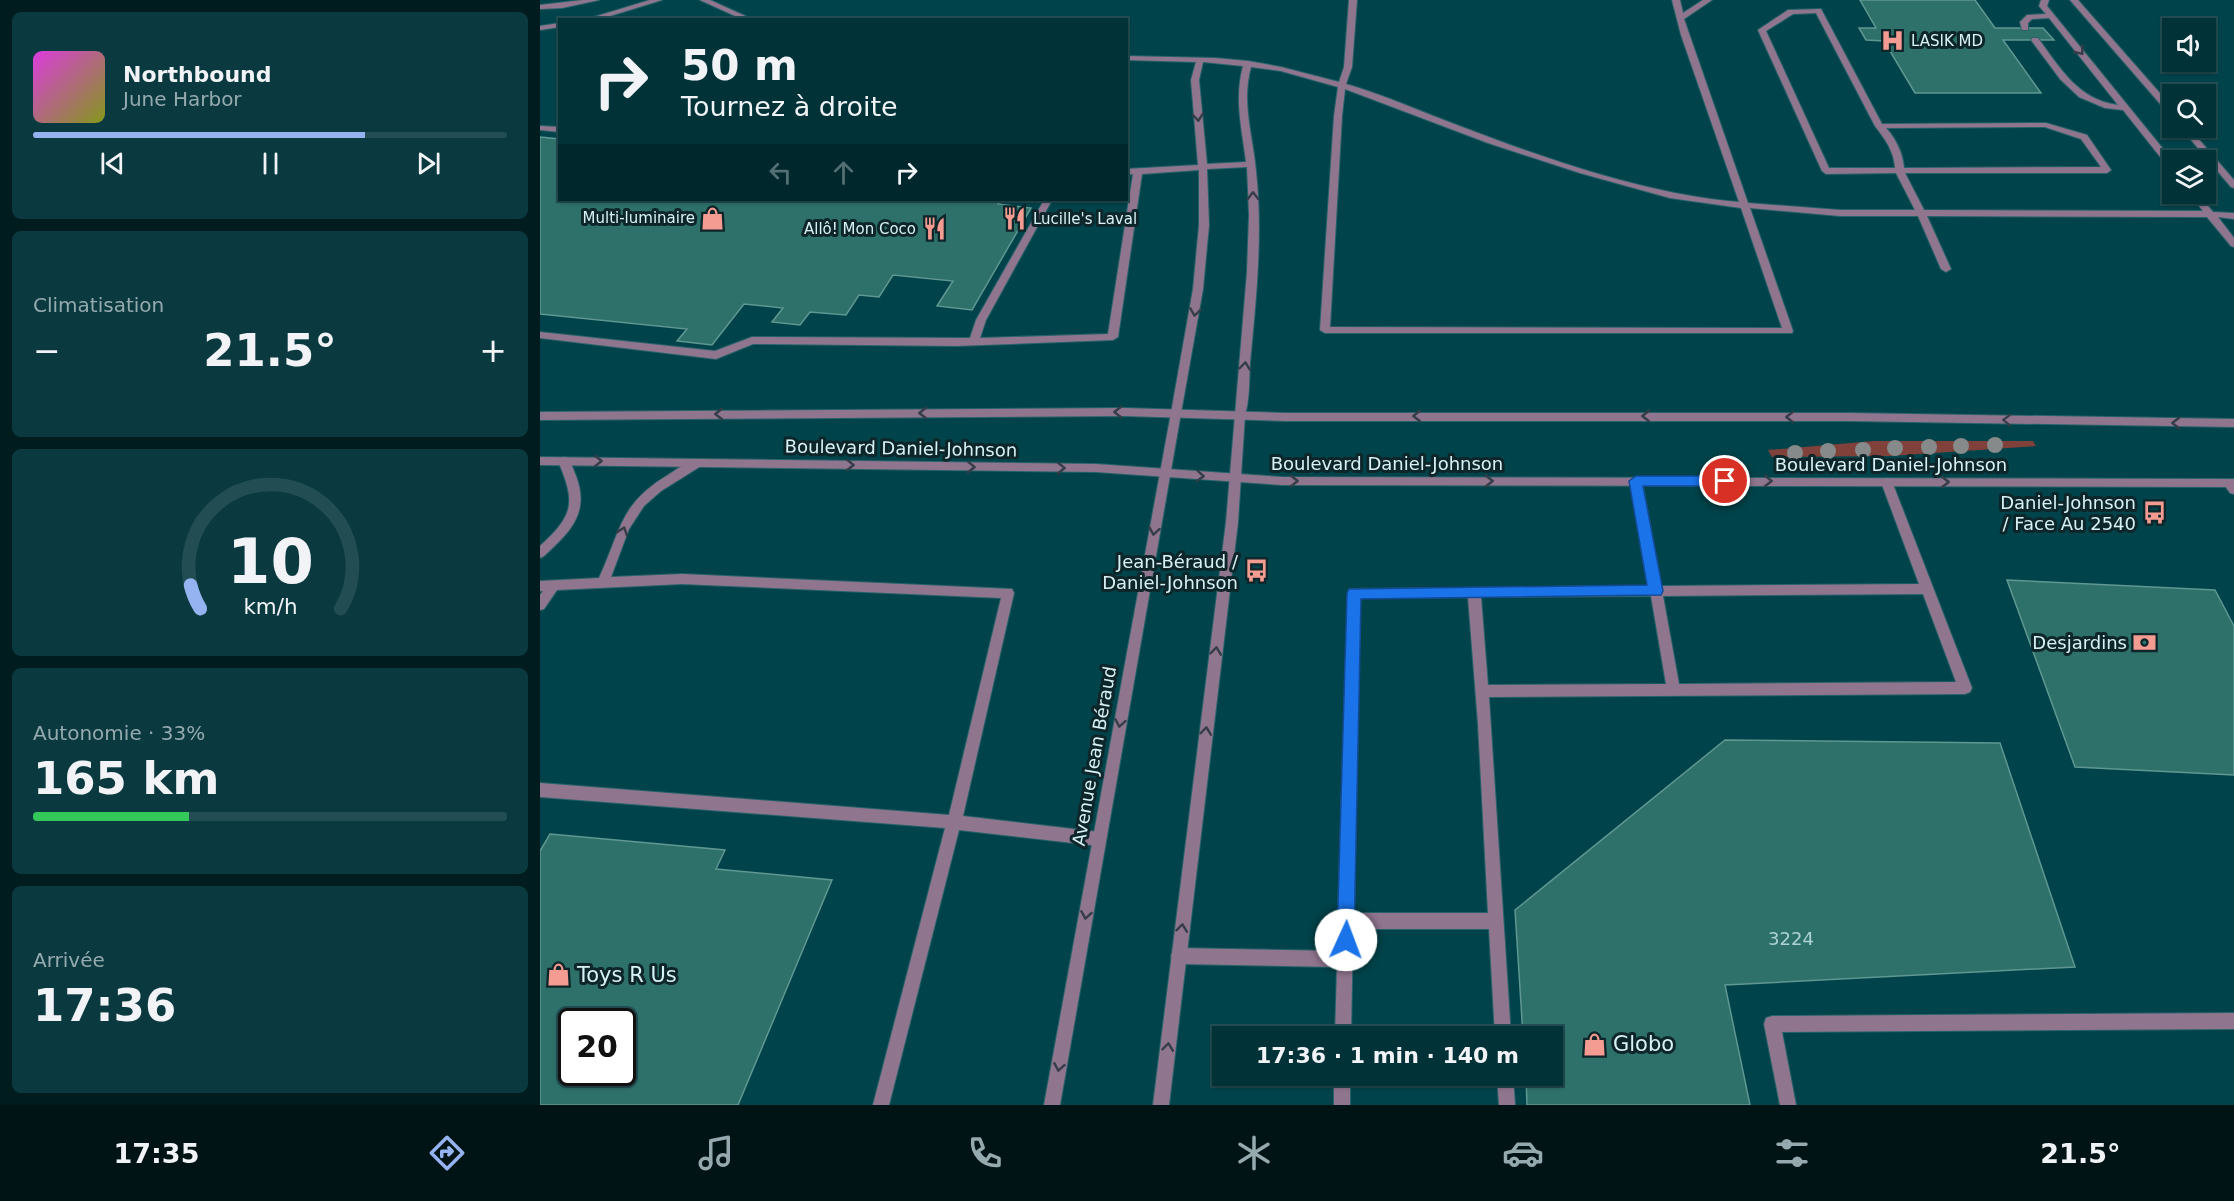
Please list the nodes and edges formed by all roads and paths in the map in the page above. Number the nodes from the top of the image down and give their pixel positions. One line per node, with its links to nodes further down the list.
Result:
1 (595, 0): 9 (street)
2 (658, 0): 12 (street)
3 (704, 0): 13 (street)
4 (1353, 0): 21 (street)
5 (1676, 0): 11 (street)
6 (1708, 0): 11 (street)
7 (2045, 0): 10 (street)
8 (2074, 0): 22 (street)
9 (540, 7)
10 (2052, 16): 16 (street); 23 (street, one-way to 23)
11 (1682, 17): 37 (street)
12 (594, 18)
13 (746, 18)
14 (558, 25): 15 (street)
15 (540, 28)
16 (2025, 28)
17 (2035, 40): 23 (street)
18 (1128, 58): 19 (street)
19 (1200, 60): 20 (street); 30 (street, Avenue Jean Béraud, one-way to 30)
20 (1248, 63): 21 (street); 29 (street)
21 (1342, 85): 37 (street); 37 (street)
22 (2162, 101)
23 (2125, 108): 28 (street)
24 (1879, 126): 33 (street); 33 (street); 33 (street)
25 (540, 128): 26 (street)
26 (558, 130)
27 (2194, 138): 34 (street)
28 (2162, 154)
29 (1251, 164): 30 (street); 46 (street, one-way to 29)
30 (1203, 168): 32 (street); 45 (street, Avenue Jean Béraud, one-way to 45)
31 (1128, 172): 32 (street)
32 (1138, 172): 44 (street)
33 (1900, 172): 39 (street)
34 (2234, 185)
35 (1047, 201): 44 (street)
36 (2202, 204): 38 (street)
37 (1745, 206): 39 (street)
38 (2210, 214): 39 (street); 40 (street); 41 (street)
39 (1922, 215): 42 (street)
40 (2234, 216)
41 (2234, 244)
42 (1946, 269)
43 (540, 335): 44 (street)
44 (974, 341)
45 (1176, 413): 46 (street, Boulevard Daniel-Johnson); 47 (street, Boulevard Daniel-Johnson, one-way to 47); 52 (street, Avenue Jean Béraud)
46 (1240, 415): 48 (street, Boulevard Daniel-Johnson, one-way to 46); 53 (street)
47 (540, 417)
48 (2234, 423)
49 (540, 461): 50 (street, Boulevard Daniel-Johnson)
50 (564, 461): 51 (street, Boulevard Daniel-Johnson, one-way to 51); 57 (street)
51 (697, 463): 52 (street, Boulevard Daniel-Johnson, one-way to 52); 58 (street, one-way to 51)
52 (1164, 473): 53 (street, Boulevard Daniel-Johnson, one-way to 53); 69 (street, Avenue Jean Béraud, one-way to 69)
53 (1235, 479): 54 (street, Boulevard Daniel-Johnson, one-way to 54); 72 (street, one-way to 53)
54 (1636, 481): 55 (street, Boulevard Daniel-Johnson, one-way to 55); 62 (street)
55 (1887, 482): 56 (street, Boulevard Daniel-Johnson, one-way to 56); 61 (street)
56 (2232, 485)
57 (540, 553)
58 (603, 582): 59 (street); 68 (street)
59 (555, 584): 60 (street); 64 (street)
60 (540, 586)
61 (1927, 589): 62 (street); 65 (street)
62 (1656, 591): 63 (street); 65 (street)
63 (1474, 592): 66 (street); 70 (street)
64 (540, 605)
65 (1674, 690): 66 (street)
66 (1482, 691): 71 (street)
67 (540, 790): 68 (street)
68 (954, 822): 69 (street); 79 (street)
69 (1099, 839): 80 (street, Avenue Jean Béraud, one-way to 80)
70 (1346, 921): 71 (street); 73 (street)
71 (1496, 921): 76 (street)
72 (1179, 956): 73 (street); 81 (street, one-way to 72)
73 (1345, 959): 75 (street)
74 (2234, 1022): 84 (street)
75 (1343, 1026)
76 (1502, 1026)
77 (1342, 1086): 82 (street)
78 (1506, 1086): 83 (street)
79 (881, 1105)
80 (1052, 1105)
81 (1161, 1105)
82 (1342, 1105)
83 (1507, 1105)
84 (1788, 1105)

